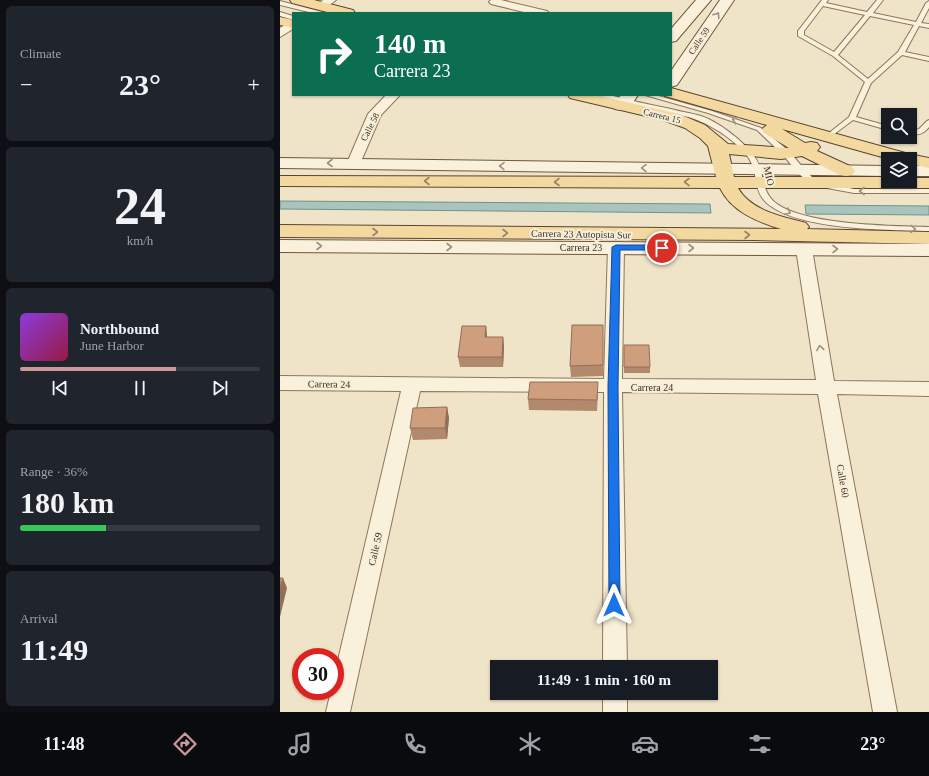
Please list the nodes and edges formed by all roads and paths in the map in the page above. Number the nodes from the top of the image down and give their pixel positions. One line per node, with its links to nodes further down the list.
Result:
1 (297, 0): 9 (main road)
2 (704, 0): 21 (street)
3 (727, 0): 25 (street, Calle 59, one-way to 3)
4 (880, 0): 13 (lane)
5 (823, 2): 13 (lane); 23 (lane)
6 (280, 3): 9 (lane)
7 (495, 3): 11 (street)
8 (929, 3): 18 (lane)
9 (324, 6): 10 (main road)
10 (345, 12)
11 (538, 12)
12 (280, 14): 14 (lane)
13 (868, 14): 18 (lane); 23 (lane)
14 (292, 18)
15 (280, 21): 16 (main road)
16 (292, 24)
17 (292, 25): 20 (street)
18 (916, 25): 19 (lane); 22 (lane)
19 (929, 26)
20 (280, 33)
21 (672, 37)
22 (901, 53): 24 (lane); 26 (lane)
23 (835, 54): 26 (lane)
24 (929, 59)
25 (672, 81)
26 (868, 82): 34 (lane)
27 (672, 93): 33 (main road)
28 (392, 96): 46 (street, Calle 58)
29 (584, 96): 32 (main road, Carrera 15)
30 (604, 96): 32 (lane, MIO)
31 (652, 96): 43 (lane, one-way to 31)
32 (625, 101): 39 (main road, Carrera 15); 40 (lane, MIO)
33 (730, 110): 38 (main road); 41 (main road)
34 (852, 118): 36 (lane); 38 (lane)
35 (929, 122): 37 (lane)
36 (881, 126)
37 (917, 134)
38 (827, 137): 41 (main road); 42 (main road)
39 (716, 144): 40 (main road); 53 (main road, Carrera 15)
40 (745, 149): 43 (main road); 54 (lane, MIO)
41 (806, 150): 43 (main road); 49 (main road)
42 (883, 152)
43 (787, 154): 48 (lane)
44 (917, 161): 47 (main road)
45 (280, 163): 46 (street, one-way to 45)
46 (354, 163): 53 (street, one-way to 46)
47 (929, 163)
48 (800, 170): 49 (street); 54 (street); 56 (lane)
49 (846, 170): 50 (street)
50 (881, 170)
51 (917, 170): 52 (street)
52 (929, 170)
53 (726, 176): 54 (main road); 55 (main road, one-way to 55); 62 (main road, Carrera 15)
54 (759, 176): 56 (main road); 59 (lane, MIO, one-way to 59)
55 (280, 180)
56 (814, 183): 57 (main road); 58 (lane, one-way to 56)
57 (929, 183)
58 (929, 191)
59 (929, 229)
60 (280, 231): 61 (main road, Carrera 23 Autopista Sur, one-way to 61)
61 (534, 233): 64 (main road, Carrera 23 Autopista Sur); 66 (main road)
62 (869, 237): 63 (main road, Carrera 23 Autopista Sur); 64 (main road, Carrera 23 Autopista Sur, one-way to 62)
63 (929, 238)
64 (622, 241): 66 (street, Carrera 23); 67 (street, Carrera 23, one-way to 67); 71 (street)
65 (280, 246): 66 (street, Carrera 23, one-way to 66)
66 (566, 248)
67 (804, 249): 68 (street, Carrera 23, one-way to 68); 72 (street, Calle 60, one-way to 67)
68 (929, 250)
69 (280, 383): 70 (street, Carrera 24)
70 (412, 386): 71 (street, Carrera 24); 76 (street, Calle 59)
71 (613, 387): 72 (street, Carrera 24); 74 (street)
72 (826, 387): 73 (street, Carrera 24); 78 (street, Calle 60)
73 (929, 389)
74 (615, 660)
75 (615, 700): 77 (street)
76 (338, 712)
77 (615, 712)
78 (885, 712)

